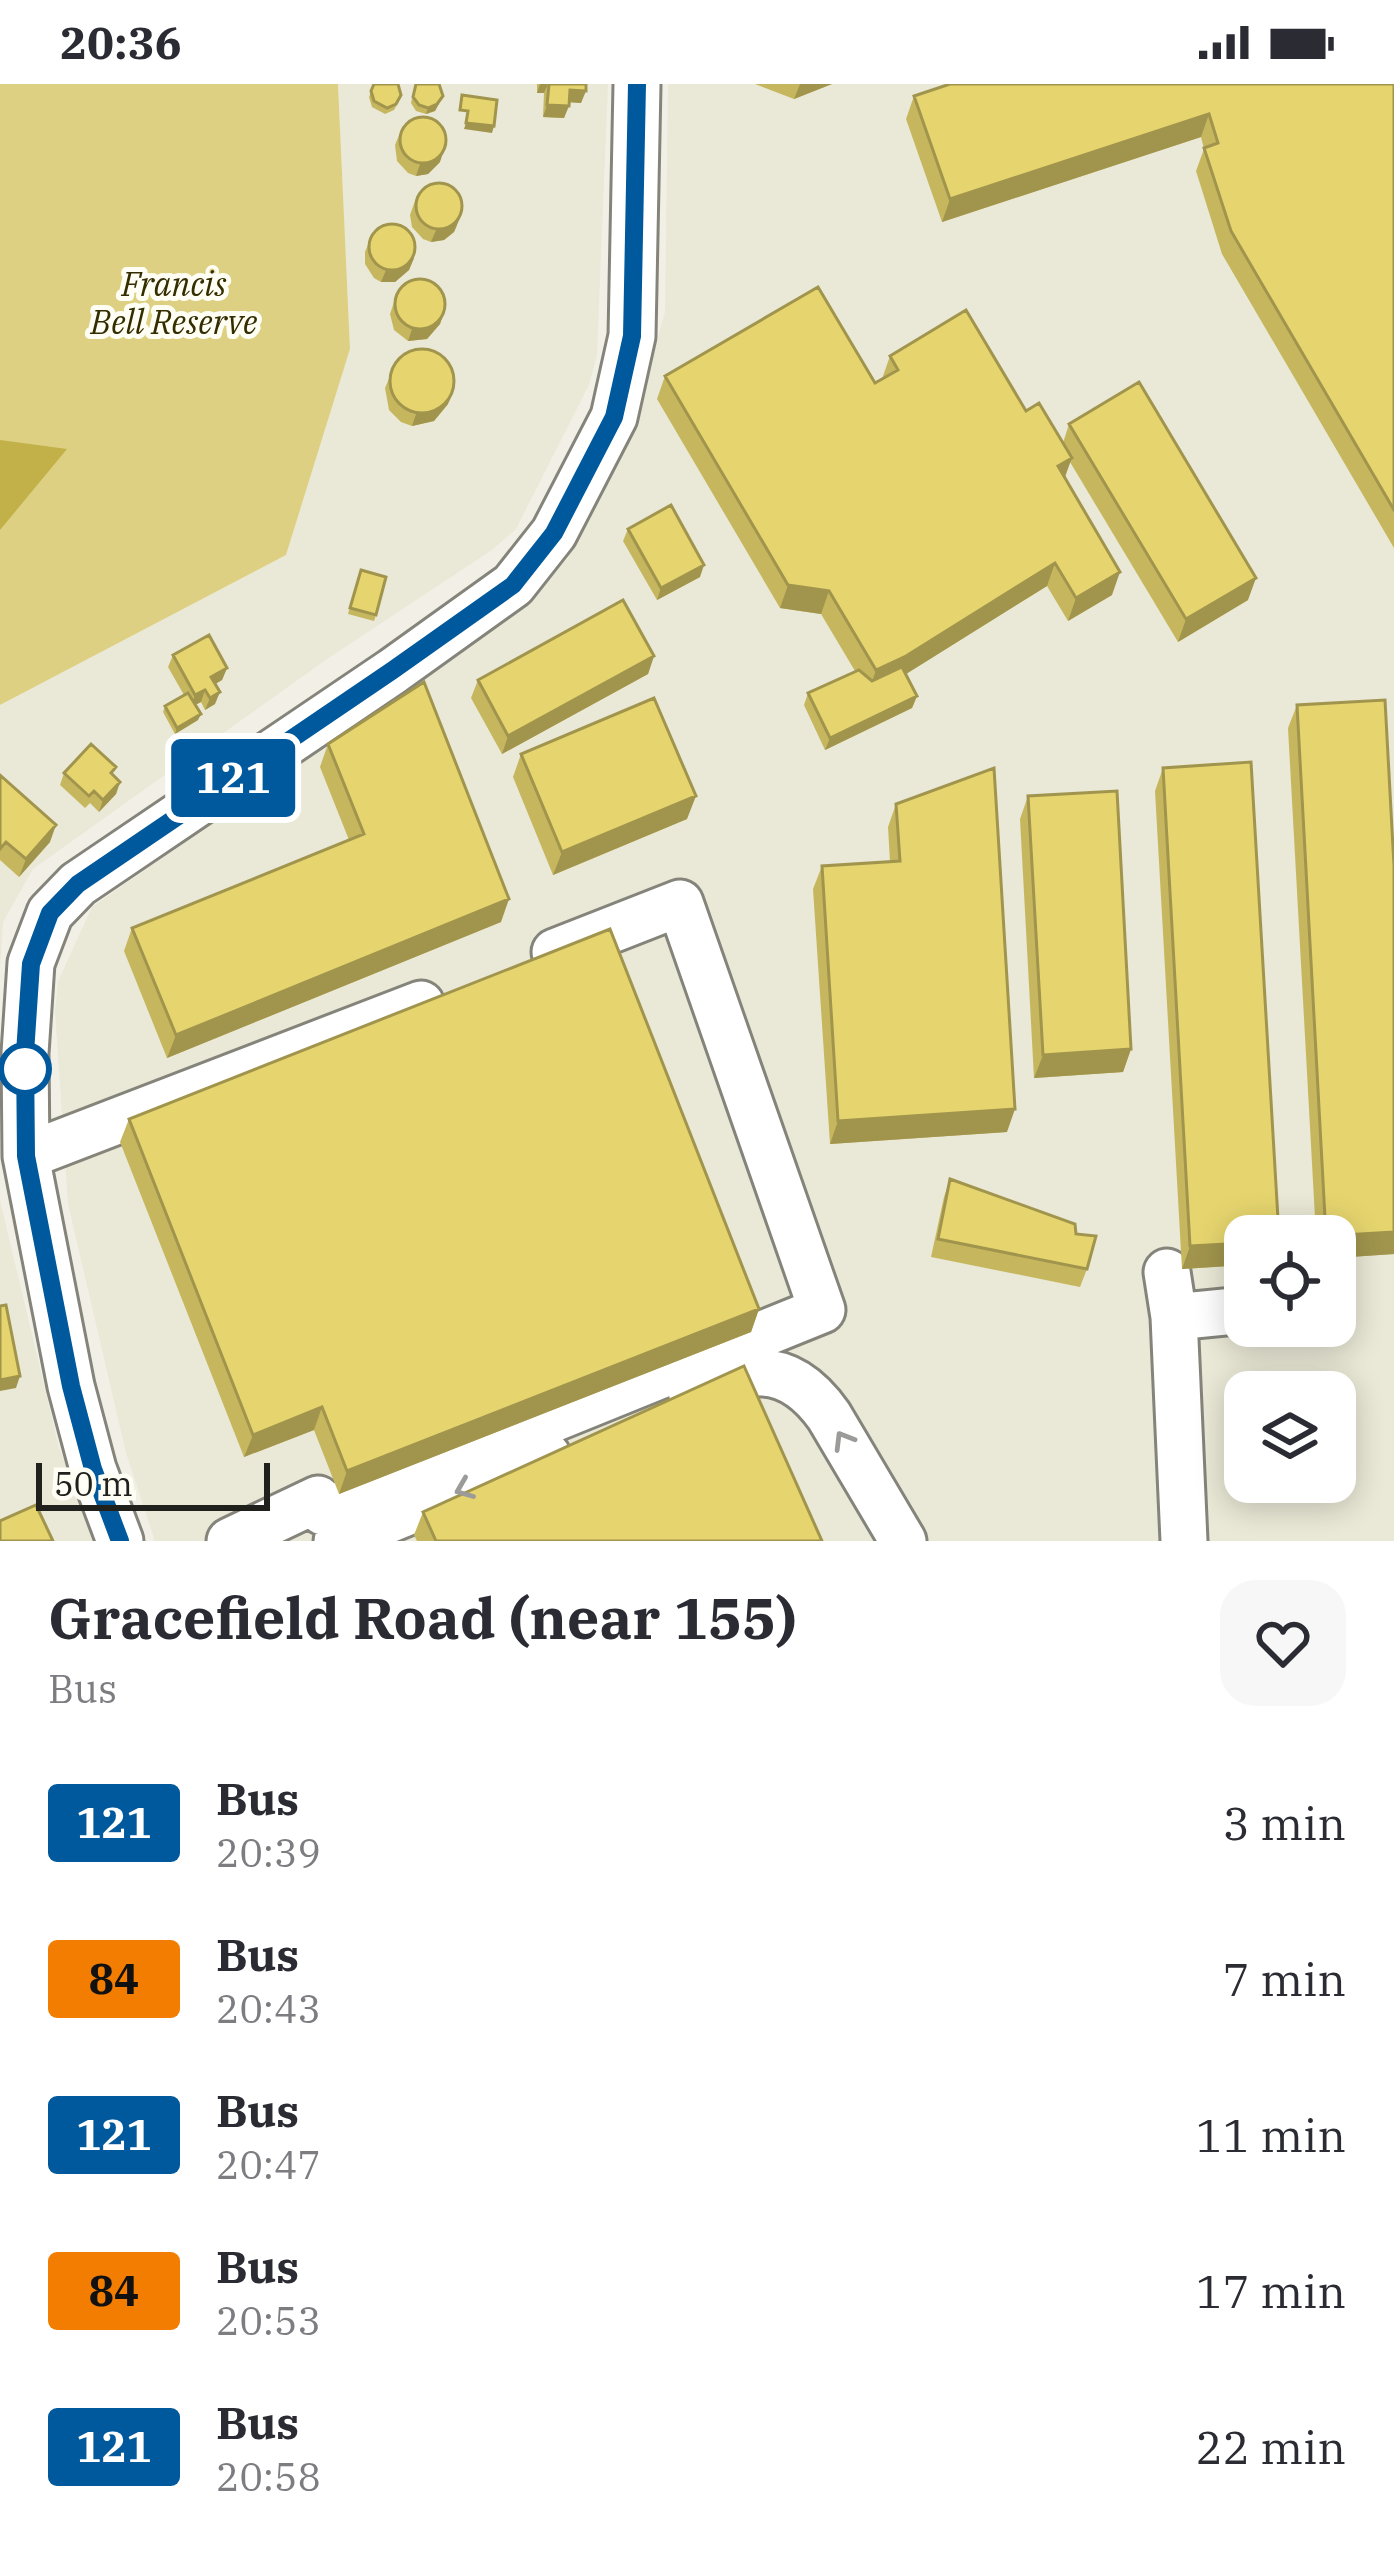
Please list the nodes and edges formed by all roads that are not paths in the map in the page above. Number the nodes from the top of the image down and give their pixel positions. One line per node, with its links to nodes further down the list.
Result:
1 (637, 84): 4 (street)
2 (509, 970): 10 (street)
3 (466, 986): 4 (street)
4 (26, 1156): 9 (street)
5 (1167, 1272): 7 (street)
6 (1224, 1312): 7 (street)
7 (1174, 1317): 12 (street)
8 (354, 1538): 11 (street, one-way to 8)
9 (120, 1541)
10 (230, 1541)
11 (903, 1541)
12 (1184, 1541)

